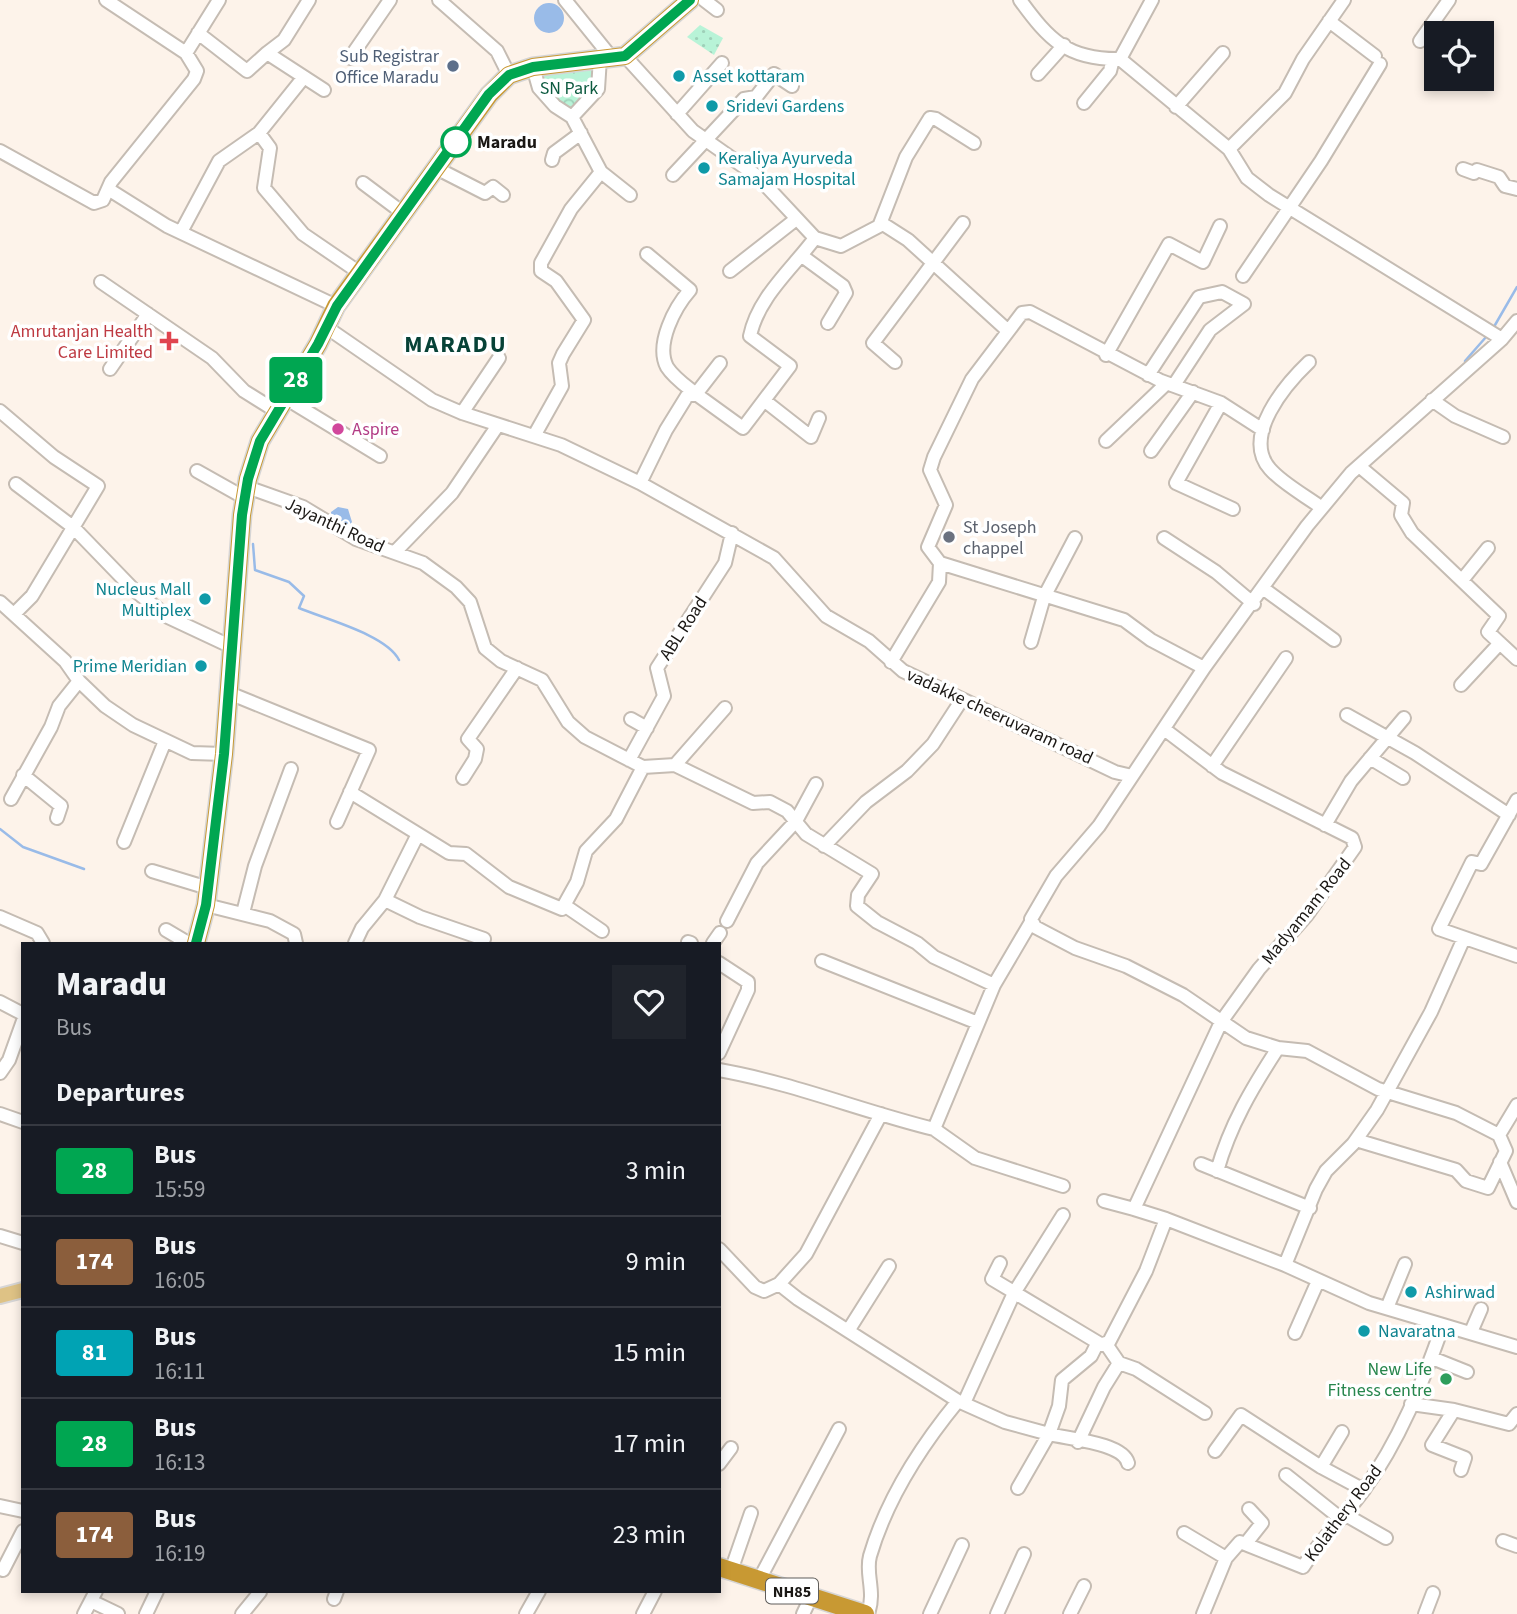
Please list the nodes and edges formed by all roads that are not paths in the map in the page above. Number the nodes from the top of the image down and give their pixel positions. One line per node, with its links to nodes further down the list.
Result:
1 (106, 0): 18 (street)
2 (219, 0): 15 (street)
3 (309, 0): 19 (street)
4 (390, 0): 22 (street)
5 (439, 0): 27 (street)
6 (565, 0): 21 (street)
7 (690, 0): 21 (highway)
8 (704, 0): 13 (street)
9 (1152, 0): 23 (street)
10 (1344, 0): 14 (street)
11 (1449, 0): 16 (street)
12 (1025, 2): 17 (street)
13 (717, 10)
14 (1329, 21): 39 (street); 51 (street)
15 (198, 33): 18 (street); 19 (street)
16 (1420, 40)
17 (1064, 45): 23 (street); 26 (street)
18 (186, 53): 47 (street)
19 (267, 53): 28 (street)
20 (1223, 53): 32 (street)
21 (612, 57): 25 (highway); 33 (street); 34 (street)
22 (351, 58)
23 (1117, 59): 31 (street); 32 (street)
24 (722, 62): 33 (street)
25 (533, 67): 27 (highway); 34 (street)
26 (1038, 74)
27 (509, 75): 42 (highway)
28 (304, 77): 30 (street); 35 (street)
29 (792, 86): 37 (street)
30 (324, 90)
31 (1084, 103)
32 (1176, 107): 39 (street)
33 (677, 114): 37 (street)
34 (572, 117): 36 (street)
35 (259, 133): 57 (street); 63 (street)
36 (581, 133): 41 (street); 44 (street)
37 (708, 141): 45 (street); 53 (street)
38 (974, 143): 55 (street)
39 (1228, 149): 51 (street)
40 (0, 151): 47 (street)
41 (552, 160)
42 (436, 168): 49 (street); 52 (highway)
43 (1463, 169): 48 (street)
44 (601, 172): 50 (street); 92 (street)
45 (673, 175)
46 (363, 183): 52 (street)
47 (108, 189): 57 (street)
48 (1517, 190)
49 (503, 195)
50 (630, 195)
51 (1290, 209): 64 (street); 72 (street)
52 (403, 213): 63 (highway)
53 (795, 220): 58 (street); 62 (street)
54 (963, 223): 61 (street)
55 (880, 224): 58 (street); 61 (street)
56 (1220, 226): 73 (street)
57 (181, 232): 66 (street)
58 (815, 238): 60 (street)
59 (647, 254): 82 (street)
60 (802, 256): 69 (street); 83 (street)
61 (934, 265): 71 (street); 75 (street)
62 (730, 271)
63 (360, 273): 66 (highway)
64 (1243, 275)
65 (101, 282): 67 (street)
66 (337, 306): 70 (highway)
67 (148, 314): 78 (street); 86 (street)
68 (1517, 322): 72 (street)
69 (828, 323)
70 (326, 327): 86 (highway); 88 (street, vadakke cheeruvaram road)
71 (1007, 330): 73 (street); 110 (street)
72 (1502, 339): 84 (street)
73 (1106, 355): 79 (street)
74 (499, 358): 88 (street)
75 (895, 362)
76 (1309, 362): 91 (street)
77 (720, 363): 82 (street)
78 (110, 369)
79 (1148, 375): 80 (street); 80 (street)
80 (1170, 384): 81 (street); 94 (street)
81 (1193, 393): 85 (street); 95 (street)
82 (696, 394): 83 (street); 99 (street)
83 (765, 401): 89 (street)
84 (1432, 401): 93 (street); 97 (street)
85 (1221, 403): 91 (street); 103 (street)
86 (280, 404): 96 (street); 101 (highway)
87 (0, 411): 104 (street)
88 (462, 413): 90 (street, vadakke cheeruvaram road)
89 (819, 418)
90 (498, 425): 92 (street, vadakke cheeruvaram road); 109 (street)
91 (1263, 430): 102 (street)
92 (534, 436): 99 (street, vadakke cheeruvaram road)
93 (1503, 437)
94 (1105, 441)
95 (1151, 451)
96 (380, 456)
97 (1359, 466): 102 (street); 111 (street)
98 (197, 471): 101 (street, Jayanthi Road)
99 (640, 483): 105 (street, vadakke cheeruvaram road)
100 (16, 484): 104 (street)
101 (246, 493): 109 (street, Jayanthi Road); 119 (highway)
102 (1322, 508): 112 (street)
103 (1233, 509)
104 (73, 527): 115 (street); 119 (street)
105 (732, 533): 122 (street, vadakke cheeruvaram road); 133 (street, ABL Road)
106 (1075, 538): 113 (street)
107 (1164, 538): 114 (street)
108 (1488, 548): 111 (street)
109 (395, 552): 123 (street, Jayanthi Road)
110 (940, 563): 113 (street); 122 (street)
111 (1463, 579): 118 (street)
112 (1264, 589): 114 (street); 116 (street)
113 (1044, 597): 117 (street); 124 (street)
114 (1254, 604): 124 (street)
115 (5, 610): 125 (street)
116 (1334, 640)
117 (1031, 642)
118 (1500, 643): 121 (street); 126 (street)
119 (232, 647): 127 (highway)
120 (1286, 658): 141 (street)
121 (1517, 659)
122 (891, 662): 128 (street, vadakke cheeruvaram road)
123 (517, 668): 139 (street, Jayanthi Road); 146 (street)
124 (1204, 668): 134 (street)
125 (79, 681): 136 (street); 144 (street)
126 (1461, 685)
127 (229, 693): 137 (highway); 149 (street)
128 (961, 701): 145 (street, vadakke cheeruvaram road); 159 (street)
129 (725, 708): 140 (street)
130 (1347, 715): 135 (street)
131 (1404, 718): 135 (street)
132 (631, 719): 133 (street)
133 (647, 728): 139 (street, ABL Road)
134 (1164, 729): 141 (street, Madyamam Road); 145 (street)
135 (1387, 738): 138 (street); 152 (street)
136 (164, 741): 137 (street); 158 (street)
137 (224, 754): 161 (highway)
138 (1370, 758): 147 (street); 156 (street)
139 (629, 760): 142 (street, Jayanthi Road)
140 (675, 765): 142 (street); 154 (street)
141 (1212, 766): 156 (street, Madyamam Road)
142 (643, 767): 163 (street)
143 (291, 769): 164 (street)
144 (23, 775): 150 (street); 153 (street)
145 (1132, 776): 167 (street)
146 (463, 778)
147 (1403, 778)
148 (816, 784): 154 (street)
149 (351, 792): 155 (street); 157 (street)
150 (11, 799)
151 (1517, 800): 152 (street)
152 (1509, 815): 170 (street)
153 (57, 818)
154 (796, 821): 159 (street); 166 (street)
155 (337, 822)
156 (1325, 825): 183 (street, Madyamam Road)
157 (418, 834): 162 (street); 163 (street)
158 (124, 842)
159 (824, 846): 180 (street)
160 (152, 871): 161 (street)
161 (207, 897): 164 (street); 174 (highway)
162 (385, 900): 171 (street); 176 (street)
163 (564, 905): 169 (street)
164 (243, 913): 175 (street)
165 (0, 917): 172 (street)
166 (727, 921)
167 (1031, 922): 180 (street); 183 (street)
168 (166, 930): 173 (street)
169 (602, 931)
170 (1464, 938): 177 (street); 190 (street)
171 (484, 939)
172 (42, 942)
173 (186, 942)
174 (196, 942)
175 (296, 942)
176 (355, 942)
177 (1517, 956)
178 (822, 961): 184 (street)
179 (721, 964): 186 (street)
180 (994, 985): 184 (street)
181 (0, 1002): 182 (street)
182 (21, 1013)
183 (1221, 1022): 187 (street); 205 (street)
184 (978, 1023): 195 (street)
185 (21, 1027): 188 (street)
186 (721, 1048)
187 (1278, 1048): 190 (street); 200 (street)
188 (0, 1073)
189 (721, 1073): 193 (street)
190 (1385, 1090): 196 (street); 197 (street)
191 (1517, 1105): 196 (street)
192 (0, 1114): 194 (street)
193 (881, 1114): 195 (street); 216 (street)
194 (21, 1121)
195 (934, 1129): 201 (street)
196 (1499, 1135): 198 (street)
197 (1356, 1140): 198 (street); 204 (street)
198 (1500, 1162): 203 (street)
199 (1201, 1164): 200 (street)
200 (1217, 1171): 204 (street)
201 (1063, 1186)
202 (1104, 1200): 205 (street)
203 (1517, 1202)
204 (1310, 1208): 214 (street)
205 (1134, 1209): 207 (street)
206 (1063, 1215): 218 (street)
207 (1166, 1219): 214 (street); 226 (street)
208 (0, 1236): 209 (street)
209 (21, 1242)
210 (721, 1251): 216 (street)
211 (1000, 1263): 218 (street)
212 (1405, 1264): 220 (street)
213 (889, 1265): 223 (street)
214 (1285, 1265): 215 (street)
215 (1318, 1281): 220 (street); 225 (street)
216 (779, 1283): 223 (street)
217 (21, 1291): 219 (main road)
218 (1014, 1293): 226 (street); 231 (street)
219 (0, 1296)
220 (1387, 1308): 222 (street)
221 (1481, 1309): 224 (street)
222 (1443, 1325): 224 (street); 228 (street, Kolathery Road)
223 (848, 1331): 231 (street)
224 (1471, 1332): 227 (street)
225 (1295, 1333)
226 (1104, 1344): 229 (street); 238 (street)
227 (1517, 1347)
228 (1432, 1358): 230 (street); 232 (street, Kolathery Road)
229 (1119, 1363): 234 (street); 239 (street)
230 (1467, 1372)
231 (961, 1402): 238 (street); 282 (street)
232 (1411, 1404): 233 (street); 248 (street, Kolathery Road)
233 (1454, 1410): 235 (street); 245 (street)
234 (1205, 1413)
235 (1517, 1414)
236 (839, 1429): 265 (street)
237 (1342, 1432): 244 (street)
238 (1049, 1434): 239 (street); 247 (street)
239 (1078, 1442): 243 (street)
240 (731, 1448): 242 (street)
241 (1215, 1451): 244 (street)
242 (721, 1461)
243 (1128, 1463)
244 (1321, 1466): 248 (street)
245 (1461, 1469)
246 (1286, 1475): 253 (street)
247 (1018, 1488)
248 (1364, 1490): 253 (street, Kolathery Road)
249 (0, 1506): 251 (street)
250 (1249, 1510): 258 (street)
251 (21, 1511)
252 (751, 1513): 263 (street)
253 (1342, 1516): 256 (street); 258 (street, Kolathery Road)
254 (1184, 1533): 262 (street)
255 (21, 1535): 264 (street)
256 (1386, 1538)
257 (1503, 1541): 260 (street)
258 (1247, 1542): 262 (street)
259 (962, 1545): 283 (street)
260 (1517, 1546)
261 (1024, 1554): 284 (street)
262 (1226, 1558): 286 (street)
263 (725, 1569): 265 (highway, NH85)
264 (3, 1570)
265 (759, 1580): 273 (highway, NH85)
266 (1084, 1586): 285 (street)
267 (156, 1593): 277 (street)
268 (259, 1593): 278 (street)
269 (538, 1593): 279 (street)
270 (653, 1593): 280 (street)
271 (1433, 1593): 287 (street)
272 (93, 1596): 275 (street); 276 (street)
273 (811, 1597): 274 (highway, NH85); 281 (street)
274 (834, 1609): 282 (highway, NH85)
275 (84, 1614)
276 (118, 1614)
277 (146, 1614)
278 (242, 1614)
279 (526, 1614)
280 (643, 1614)
281 (803, 1614)
282 (867, 1614)
283 (930, 1614)
284 (997, 1614)
285 (1070, 1614)
286 (1203, 1614)
287 (1425, 1614)

